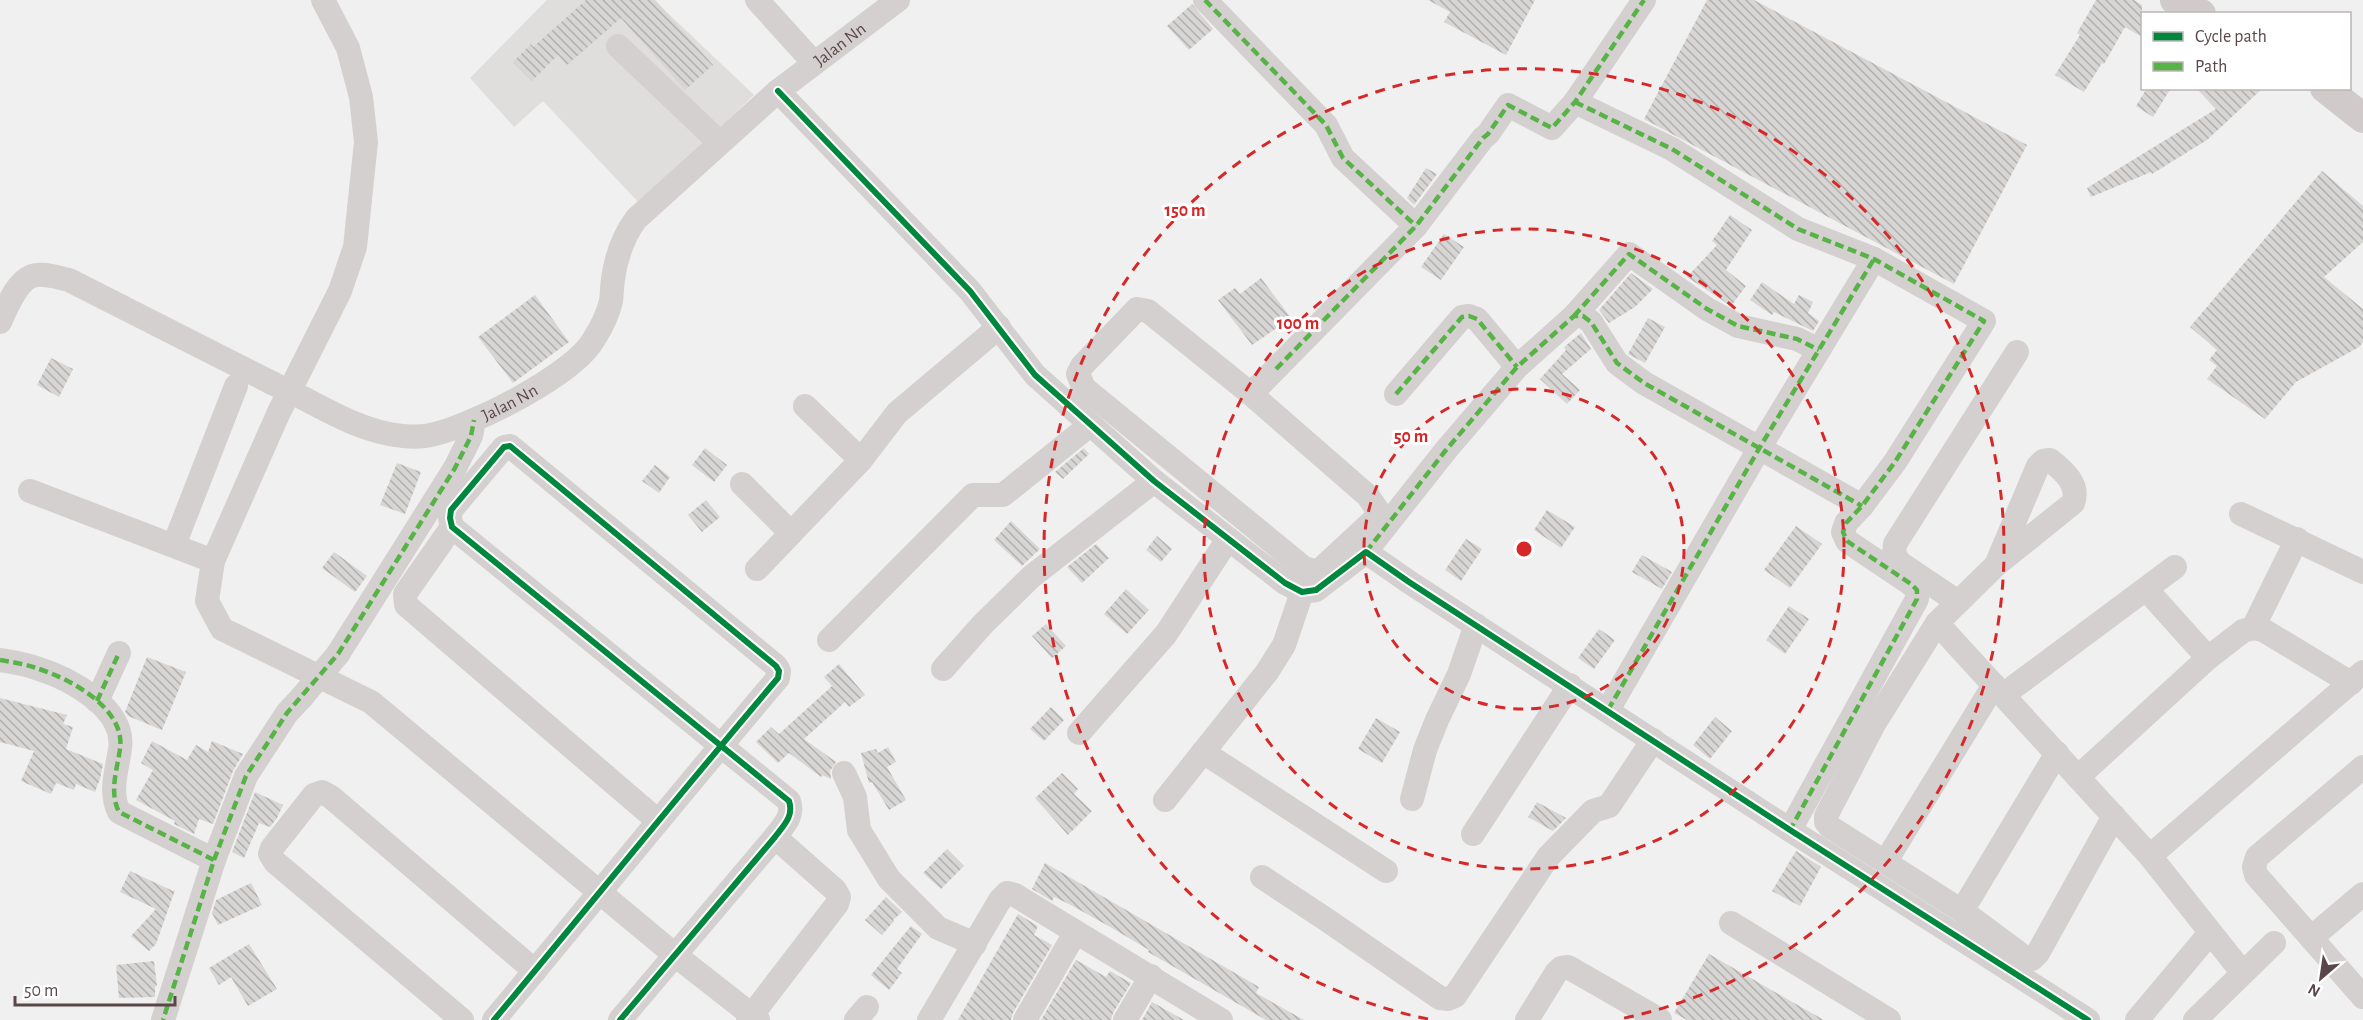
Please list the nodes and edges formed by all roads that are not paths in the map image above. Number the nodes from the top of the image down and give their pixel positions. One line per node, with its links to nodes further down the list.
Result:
1 (323, 0): 42 (street)
2 (757, 0): 9 (street)
3 (898, 0): 9 (street, Jalan Nn)
4 (1205, 0): 15 (street)
5 (1644, 0): 12 (street)
6 (2175, 0): 7 (main road)
7 (2197, 12)
8 (618, 46): 14 (street)
9 (814, 63): 11 (street, Jalan Nn)
10 (2328, 90): 13 (main road)
11 (778, 91): 14 (street, Jalan Nn); 19 (street)
12 (1575, 102): 15 (street); 16 (street)
13 (2363, 118)
14 (719, 142): 27 (street, Jalan Nn)
15 (1416, 226): 24 (street)
16 (1874, 260): 20 (street); 34 (street)
17 (1574, 316): 20 (street); 22 (street); 29 (street)
18 (0, 322): 27 (street, Jalan Nn, bridge)
19 (999, 327): 28 (street); 30 (street)
20 (1819, 350): 29 (street)
21 (2017, 352): 49 (street)
22 (1517, 367): 25 (street); 41 (street)
23 (236, 386): 40 (street)
24 (1251, 394): 41 (street); 41 (street)
25 (1396, 394)
26 (805, 406): 30 (street)
27 (474, 420): 79 (street, bridge)
28 (1090, 425): 31 (street); 53 (street)
29 (1760, 447): 34 (street); 62 (street)
30 (861, 460): 37 (street)
31 (1154, 481): 38 (street); 57 (street)
32 (742, 484): 37 (street)
33 (30, 491): 40 (street)
34 (1862, 506): 75 (street)
35 (2241, 514): 39 (street)
36 (452, 527): 65 (street); 65 (street); 74 (street)
37 (791, 533): 45 (street)
38 (1228, 538): 48 (street); 63 (street)
39 (2297, 539): 46 (street); 52 (street)
40 (174, 545): 42 (street)
41 (1360, 546): 48 (street); 51 (street)
42 (213, 561): 83 (street)
43 (1996, 565): 49 (street)
44 (2175, 567): 47 (street)
45 (757, 569)
46 (2363, 573)
47 (2146, 589): 55 (street); 60 (street)
48 (1302, 592): 66 (street)
49 (1958, 602): 50 (street)
50 (1937, 623): 60 (street); 80 (street)
51 (1476, 625): 59 (street); 71 (street)
52 (2253, 628): 55 (street); 58 (street)
53 (829, 640)
54 (119, 653): 61 (street)
55 (2208, 658): 70 (street)
56 (0, 660): 61 (street)
57 (943, 669)
58 (2357, 677): 78 (street)
59 (1570, 685): 62 (street); 76 (street)
60 (1999, 690): 67 (street); 80 (street)
61 (97, 701): 79 (street)
62 (1608, 710): 64 (street)
63 (1079, 733)
64 (1653, 740): 75 (street); 82 (street)
65 (720, 746): 74 (street); 77 (street)
66 (1203, 752): 72 (street); 81 (street)
67 (2057, 753): 70 (street); 85 (street)
68 (2363, 767): 89 (street)
69 (844, 773): 91 (street)
70 (2078, 777): 73 (street)
71 (1412, 799)
72 (1165, 800)
73 (2114, 816): 78 (street); 85 (street)
74 (658, 820): 83 (street)
75 (1790, 830): 109 (street)
76 (1473, 834)
77 (776, 837): 92 (street); 97 (street)
78 (2150, 856): 88 (street)
79 (214, 860): 99 (street)
80 (1886, 861): 85 (street)
81 (1386, 871)
82 (1262, 877)
83 (599, 891): 92 (street); 93 (street)
84 (2363, 894): 89 (street)
85 (1962, 911)
86 (1731, 923): 98 (street)
87 (1075, 933): 91 (street); 95 (street); 104 (street)
88 (2210, 933): 94 (street); 110 (street)
89 (2311, 938): 96 (street)
90 (2274, 943): 94 (street)
91 (975, 944): 103 (street)
92 (675, 955): 97 (street); 102 (street)
93 (535, 972): 100 (street); 101 (street)
94 (2242, 972): 111 (street)
95 (1151, 976): 105 (street); 106 (street)
96 (2363, 997)
97 (752, 1019)
98 (1887, 1019)
99 (163, 1020)
100 (462, 1020)
101 (494, 1020)
102 (620, 1020)
103 (929, 1020)
104 (1025, 1020)
105 (1125, 1020)
106 (1221, 1020)
107 (1527, 1020): 108 (street)
108 (1660, 1020)
109 (2088, 1020)
110 (2137, 1020)
111 (2195, 1020)

